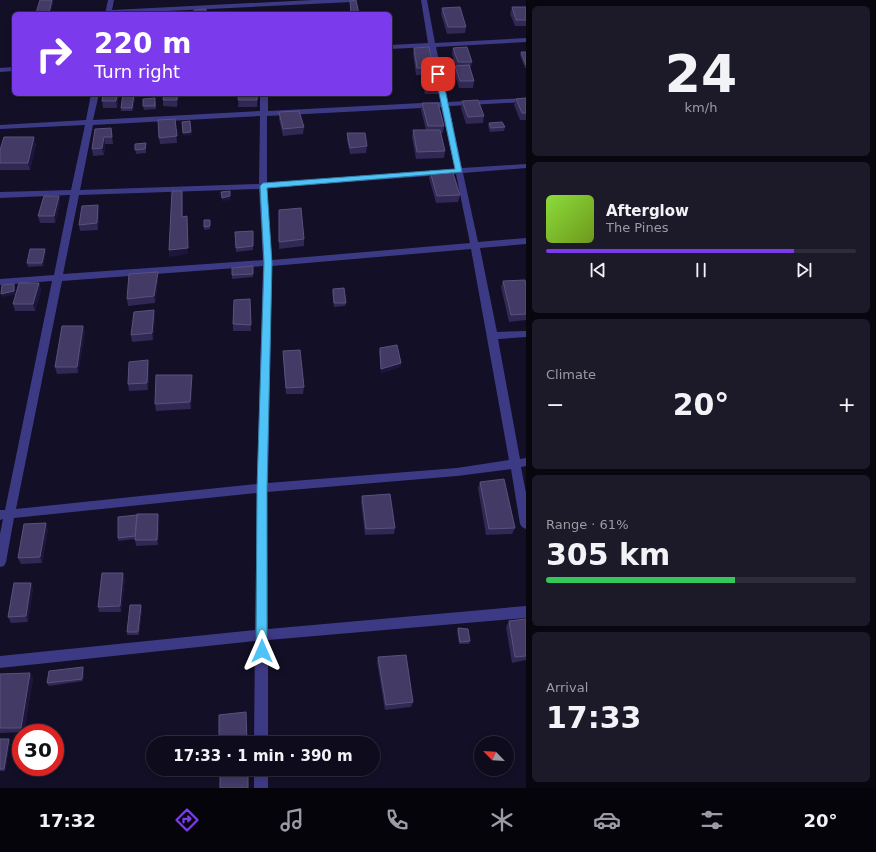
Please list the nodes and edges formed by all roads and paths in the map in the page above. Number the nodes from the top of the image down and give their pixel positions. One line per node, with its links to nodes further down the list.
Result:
1 (111, 0): 5 (street)
2 (352, 0): 4 (street)
3 (424, 0): 9 (street)
4 (269, 2): 6 (street); 7 (street)
5 (108, 12)
6 (123, 12)
7 (268, 12)
8 (526, 40): 9 (street)
9 (432, 44): 10 (street); 16 (street)
10 (392, 47)
11 (12, 69): 12 (street)
12 (0, 70)
13 (94, 96): 18 (street)
14 (264, 96): 17 (street)
15 (526, 100): 16 (street)
16 (445, 104): 17 (street); 21 (street)
17 (264, 115): 18 (street); 22 (street)
18 (89, 123): 19 (street); 23 (street)
19 (0, 127)
20 (526, 166): 21 (street)
21 (459, 171): 22 (street); 26 (street)
22 (263, 186): 23 (street); 27 (street)
23 (75, 192): 24 (street); 28 (street)
24 (0, 196)
25 (526, 241): 26 (street)
26 (475, 244): 27 (street); 31 (street)
27 (268, 263): 28 (street); 33 (street)
28 (58, 278): 29 (street); 34 (street)
29 (0, 282)
30 (526, 334): 31 (street)
31 (493, 336): 32 (street)
32 (521, 462): 33 (street); 35 (street)
33 (262, 488): 34 (street); 38 (street)
34 (5, 515): 36 (street)
35 (526, 524)
36 (0, 562)
37 (526, 612): 38 (street)
38 (262, 635): 39 (street); 40 (street)
39 (0, 662)
40 (261, 736)
41 (261, 776): 42 (street)
42 (261, 788)

